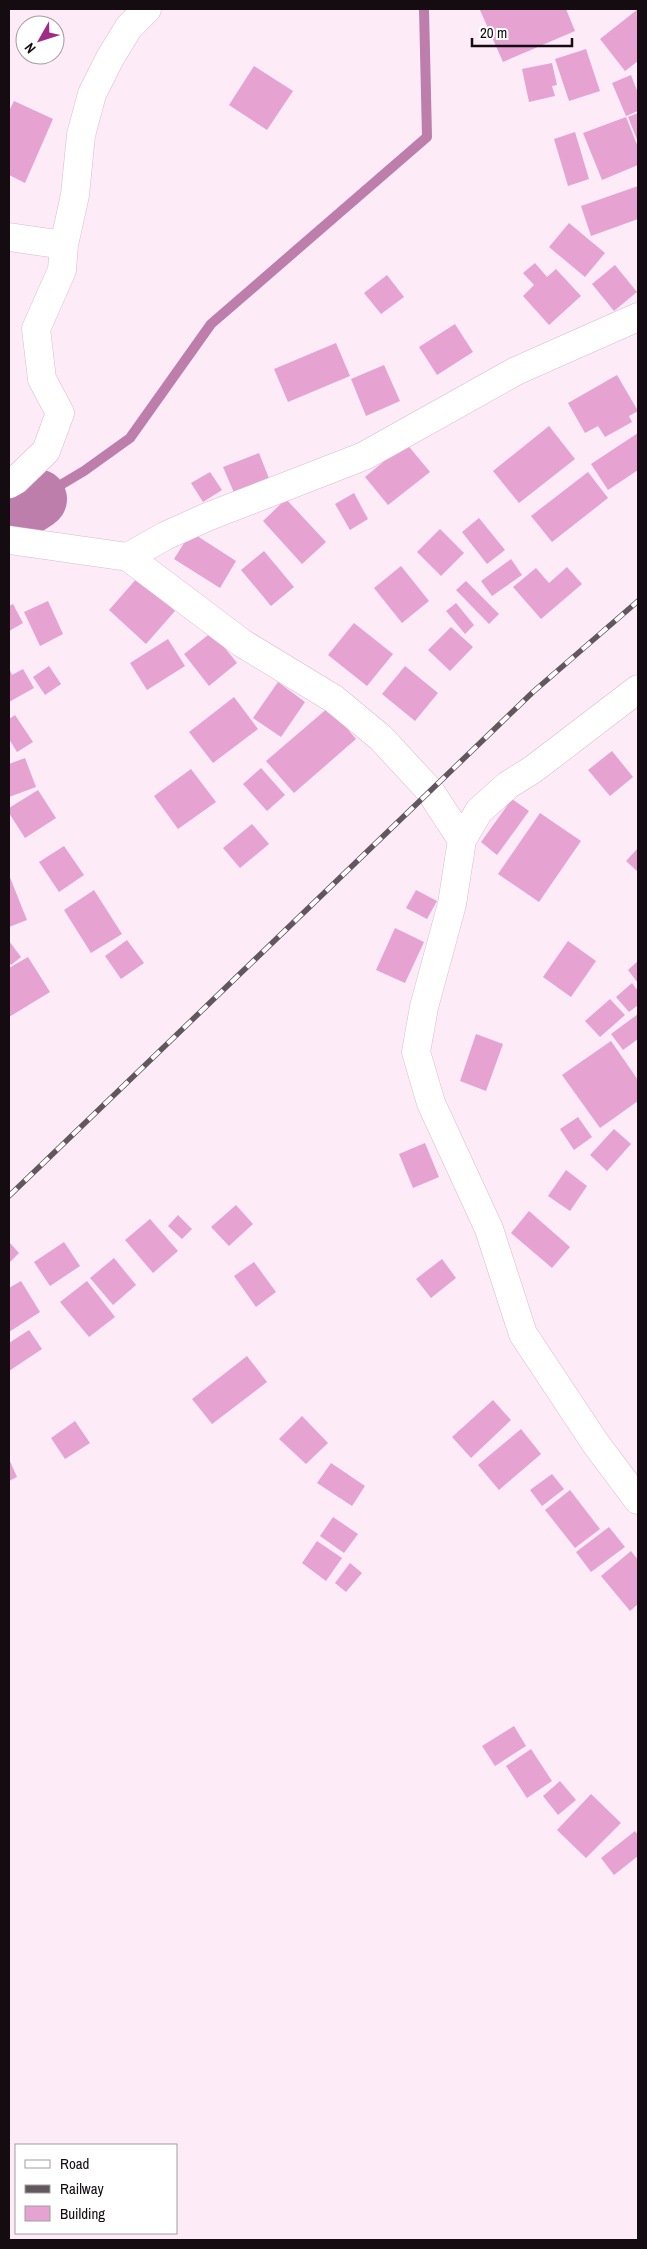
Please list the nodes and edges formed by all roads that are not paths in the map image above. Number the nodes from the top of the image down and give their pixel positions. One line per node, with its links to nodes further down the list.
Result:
1 (147, 9): 3 (street)
2 (9, 237): 3 (street)
3 (64, 245): 5 (street)
4 (638, 317): 7 (street)
5 (9, 484)
6 (9, 540): 7 (street)
7 (128, 557): 9 (street)
8 (638, 690): 9 (street)
9 (462, 840): 10 (street)
10 (638, 1500)

